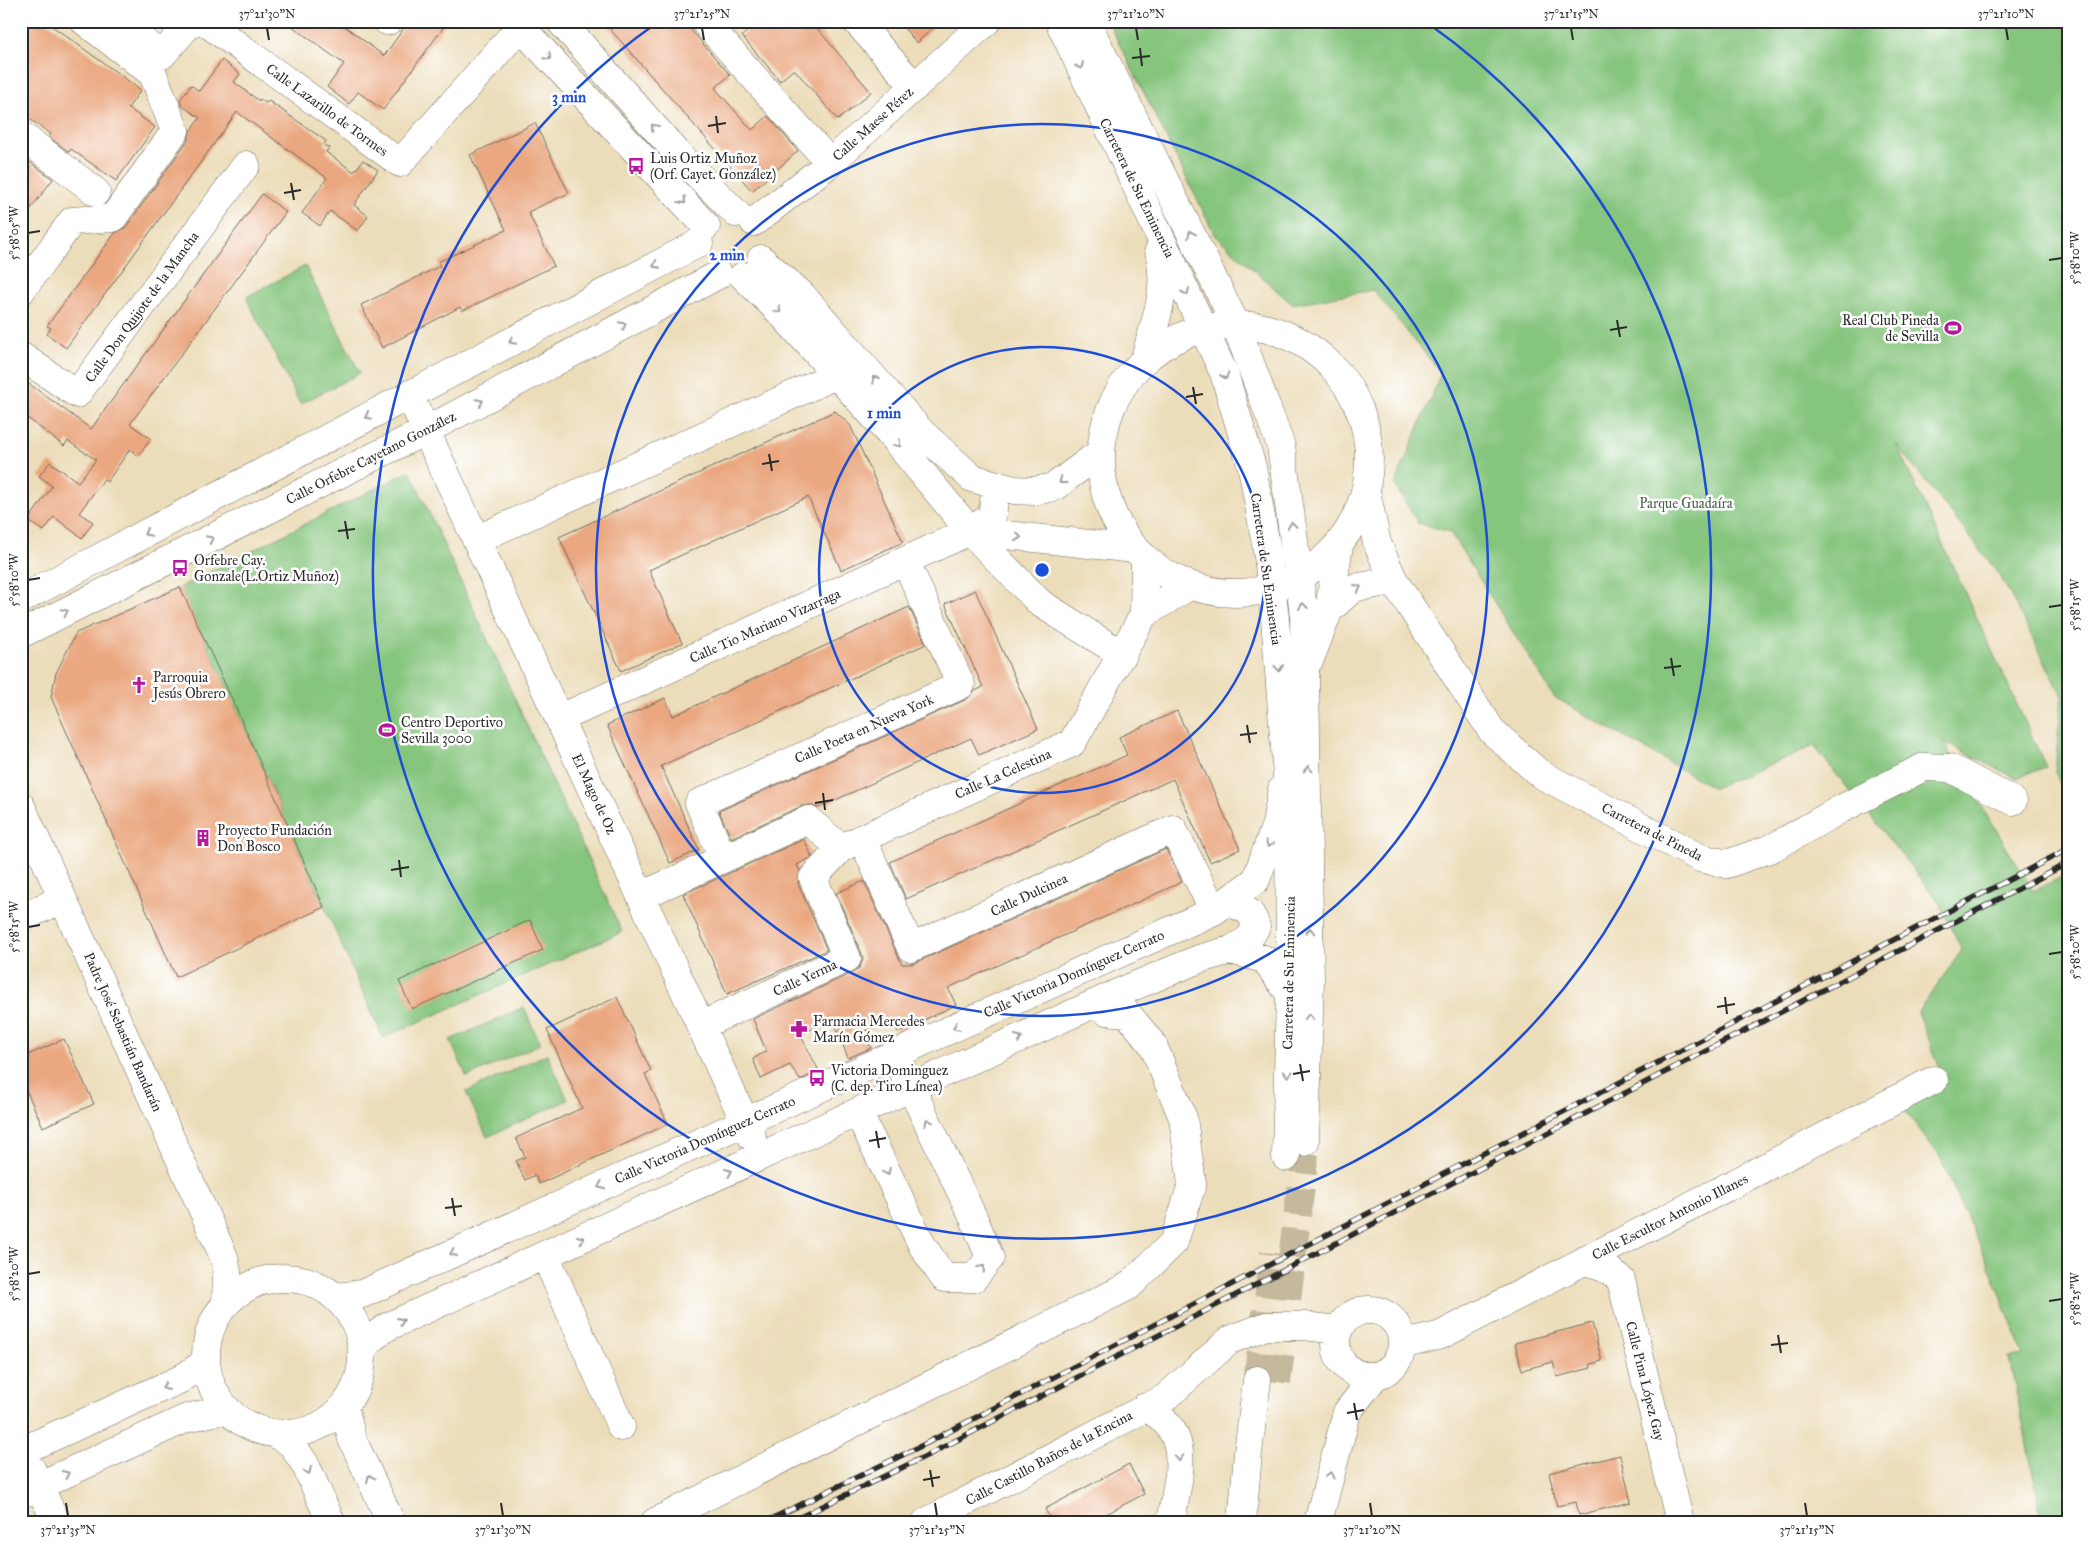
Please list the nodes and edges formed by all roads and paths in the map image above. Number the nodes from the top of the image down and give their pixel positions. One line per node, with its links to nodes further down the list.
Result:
1 (84, 21): 22 (street)
2 (117, 21): 3 (street)
3 (192, 21)
4 (204, 21): 11 (street, Calle Lazarillo de Tormes)
5 (560, 21): 17 (street, one-way to 5)
6 (704, 21): 14 (street)
7 (856, 21): 12 (street)
8 (987, 21): 12 (street, Calle Maese Pérez)
9 (1060, 21): 18 (street, Carretera de Su Eminencia, one-way to 18)
10 (1086, 21): 21 (street, Carretera de Su Eminencia, one-way to 10)
11 (518, 24): 19 (street, one-way to 19)
12 (914, 87): 14 (street, Calle Maese Pérez)
13 (21, 135): 16 (street)
14 (830, 163): 17 (street, Calle Maese Pérez)
15 (246, 165): 26 (street, Calle Don Quijote de la Mancha)
16 (96, 192)
17 (745, 217): 19 (street); 20 (street)
18 (1151, 217): 24 (street, Carretera de Su Eminencia, one-way to 24); 27 (street)
19 (702, 235): 20 (street); 29 (street, one-way to 29)
20 (741, 270): 28 (street, one-way to 28); 30 (street, Calle Orfebre Cayetano González, one-way to 20); 32 (street, one-way to 20)
21 (1213, 280): 23 (street, Carretera de Su Eminencia); 25 (street)
22 (21, 291)
23 (1236, 325): 24 (street); 25 (street); 39 (street, Carretera de Su Eminencia, one-way to 23)
24 (1205, 332): 27 (street); 41 (street, Carretera de Su Eminencia, one-way to 41)
25 (1288, 336): 33 (street)
26 (21, 356)
27 (1144, 360): 31 (street)
28 (836, 375): 34 (street, one-way to 34); 35 (street)
29 (409, 394): 30 (street, El Mago de Oz); 43 (street, one-way to 43)
30 (426, 430): 35 (street, El Mago de Oz); 46 (street, Calle Orfebre Cayetano González, one-way to 30)
31 (1101, 452): 32 (street, one-way to 32); 37 (street)
32 (996, 486): 34 (street, Calle Tio Mariano Vizarraga)
33 (1366, 491): 36 (street); 40 (street)
34 (970, 531): 37 (street, one-way to 37); 38 (street, Calle Tio Mariano Vizarraga); 47 (street)
35 (478, 539): 49 (street, El Mago de Oz)
36 (1341, 543): 39 (street); 40 (street); 44 (street)
37 (1140, 554): 42 (street); 45 (street)
38 (906, 562): 49 (street, Calle Tio Mariano Vizarraga); 54 (street, Calle Poeta en Nueva York)
39 (1299, 573): 41 (street); 48 (street, Carretera de Su Eminencia, one-way to 39)
40 (1394, 581): 44 (street, one-way to 40); 51 (street, Carretera de Pineda)
41 (1271, 585): 42 (street); 50 (street, Carretera de Su Eminencia, one-way to 50)
42 (1189, 586): 45 (street)
43 (21, 599)
44 (1329, 610): 48 (street)
45 (1144, 614): 47 (street, Calle La Celestina)
46 (21, 634)
47 (1123, 655): 53 (street, Calle La Celestina)
48 (1305, 672): 60 (street, Carretera de Su Eminencia, one-way to 48)
49 (559, 719): 55 (street, El Mago de Oz)
50 (1286, 763): 57 (street, Calle Victoria Domínguez Cerrato, one-way to 57); 60 (street, Carretera de Su Eminencia)
51 (2013, 801)
52 (21, 806): 56 (street, Padre José Sebastián Bandarán)
53 (852, 843): 54 (street); 57 (street, Calle Dulcinea); 62 (street, Calle Yerma)
54 (723, 859): 55 (street)
55 (641, 896): 62 (street, El Mago de Oz)
56 (62, 898): 58 (street); 70 (street, Padre José Sebastián Bandarán)
57 (1219, 907): 59 (street); 63 (street, Calle Victoria Domínguez Cerrato, one-way to 63)
58 (21, 918)
59 (1231, 950): 60 (street); 65 (street, one-way to 59)
60 (1290, 994)
61 (1106, 1011): 92 (street)
62 (700, 1026): 67 (street, El Mago de Oz)
63 (896, 1054): 65 (street); 67 (street, Calle Victoria Domínguez Cerrato)
64 (1934, 1080): 71 (street, Calle Escultor Antonio Illanes)
65 (911, 1088): 66 (street); 66 (street, one-way to 65)
66 (858, 1112): 68 (street)
67 (745, 1121): 68 (street, El Mago de Oz); 73 (street, Calle Victoria Domínguez Cerrato, one-way to 73)
68 (762, 1157): 69 (street, one-way to 68)
69 (545, 1255): 77 (street, one-way to 69); 84 (street)
70 (224, 1257): 72 (street, Padre José Sebastián Bandarán); 74 (street, Padre José Sebastián Bandarán)
71 (1585, 1260): 76 (street, Calle Escultor Antonio Illanes); 96 (street, Calle Pina López Gay)
72 (269, 1279): 73 (street); 74 (street)
73 (336, 1297): 77 (street)
74 (226, 1303): 78 (street)
75 (1339, 1330): 76 (street); 79 (street); 81 (street, Calle Castillo Baños de la Encina)
76 (1402, 1346): 79 (street)
77 (362, 1349): 82 (street)
78 (206, 1362): 83 (street); 86 (street, one-way to 86)
79 (1376, 1376): 95 (street, one-way to 79)
80 (1267, 1381): 88 (street)
81 (1145, 1407): 93 (street, Calle Castillo Baños de la Encina); 94 (street, one-way to 94)
82 (344, 1408): 85 (street); 91 (street, one-way to 82)
83 (226, 1409): 85 (street); 87 (street, one-way to 83)
84 (621, 1428)
85 (277, 1434): 90 (street, one-way to 90)
86 (22, 1449): 87 (street)
87 (30, 1490): 89 (street)
88 (1242, 1519)
89 (56, 1522)
90 (331, 1522)
91 (391, 1522)
92 (654, 1522)
93 (926, 1522)
94 (1171, 1522)
95 (1318, 1522)
96 (1680, 1522)

